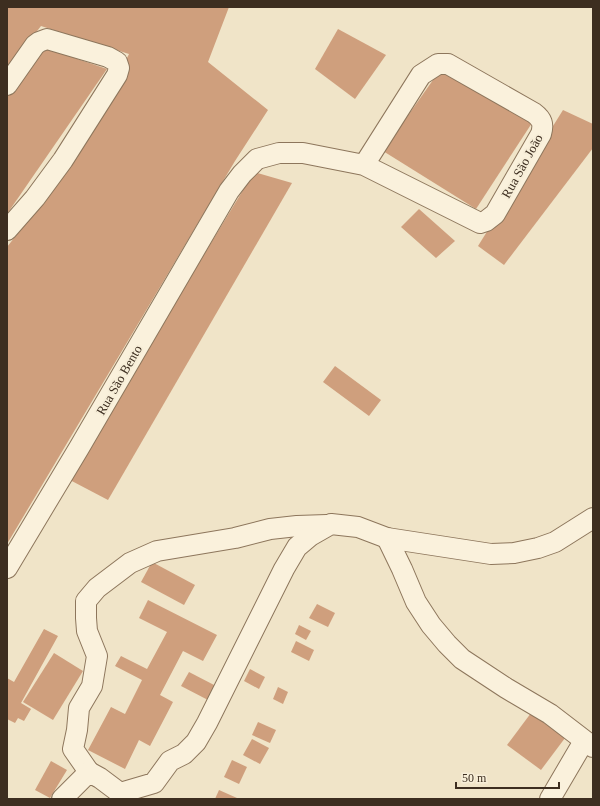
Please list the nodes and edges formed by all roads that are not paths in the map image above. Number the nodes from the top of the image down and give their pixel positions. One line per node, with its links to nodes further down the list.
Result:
1 (7, 85): 4 (street)
2 (364, 165): 2 (street, Rua São João); 3 (street, Rua São João)
3 (229, 191): 8 (street, Rua São Bento)
4 (7, 230)
5 (593, 518): 7 (street)
6 (331, 524): 7 (street); 10 (street); 10 (street)
7 (387, 538): 9 (street)
8 (7, 568)
9 (589, 744): 12 (street)
10 (89, 772): 11 (street)
11 (62, 799)
12 (550, 799)

